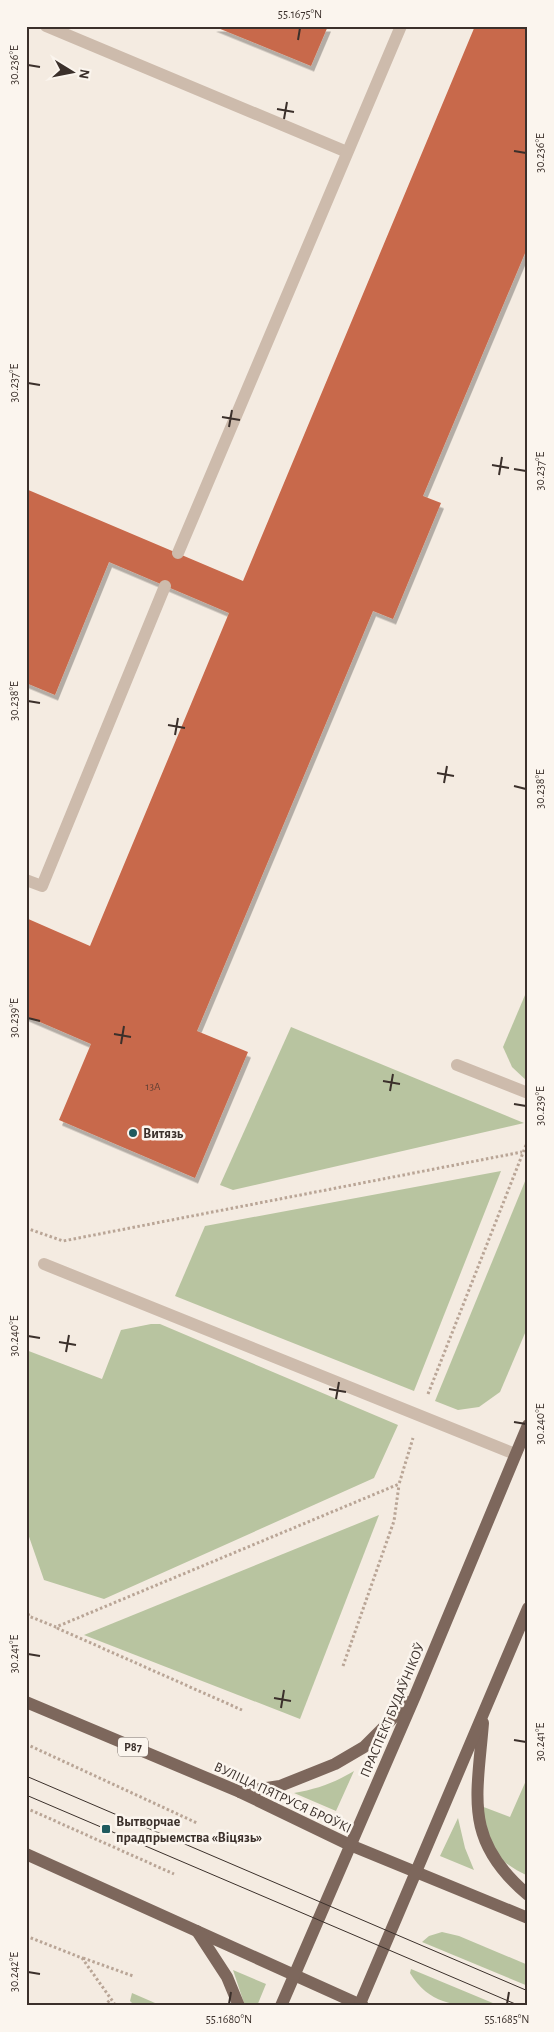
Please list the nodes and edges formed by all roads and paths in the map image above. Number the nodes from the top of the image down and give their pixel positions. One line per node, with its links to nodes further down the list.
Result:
1 (46, 26): 3 (lane)
2 (400, 26): 3 (lane)
3 (347, 152): 4 (lane)
4 (178, 553)
5 (165, 586): 6 (lane)
6 (26, 880)
7 (457, 1065): 8 (lane)
8 (528, 1094)
9 (528, 1140): 10 (path)
10 (523, 1152): 11 (path); 13 (path)
11 (26, 1228)
12 (44, 1264): 13 (lane)
13 (419, 1416): 15 (lane); 16 (path)
14 (528, 1425): 15 (main road, ПРАСПЕКТ БУДАЎНІКОЎ)
15 (515, 1454): 22 (main road, ПРАСПЕКТ БУДАЎНІКОЎ)
16 (399, 1484): 20 (path); 21 (path)
17 (528, 1608): 25 (main road)
18 (26, 1609): 19 (path)
19 (27, 1616): 20 (path)
20 (56, 1627): 24 (path)
21 (343, 1666)
22 (415, 1696): 27 (main road); 30 (main road, ПРАСПЕКТ БУДАЎНІКОЎ)
23 (26, 1702): 27 (main road, ВУЛІЦА ПЯТРУСЯ БРОЎКІ / Р87)
24 (242, 1710)
25 (484, 1710): 32 (main road); 34 (main road)
26 (26, 1744): 29 (path)
27 (240, 1792): 30 (main road, ВУЛІЦА ПЯТРУСЯ БРОЎКІ / Р87)
28 (26, 1808): 33 (path)
29 (196, 1823)
30 (350, 1845): 32 (main road, ВУЛІЦА ПЯТРУСЯ БРОЎКІ / Р87); 39 (main road, ПРАСПЕКТ БУДАЎНІКОЎ)
31 (26, 1854): 36 (main road)
32 (415, 1872): 35 (main road, ВУЛІЦА ПЯТРУСЯ БРОЎКІ / Р87); 42 (main road)
33 (174, 1874)
34 (528, 1895)
35 (528, 1918)
36 (198, 1931): 39 (main road); 45 (main road)
37 (26, 1936): 38 (path)
38 (82, 1958): 40 (path); 41 (path)
39 (295, 1974): 42 (main road); 46 (main road, ПРАСПЕКТ БУДАЎНІКОЎ)
40 (133, 1976)
41 (110, 2000): 43 (path); 44 (path)
42 (361, 2005)
43 (104, 2006)
44 (116, 2006)
45 (239, 2006)
46 (281, 2006)

